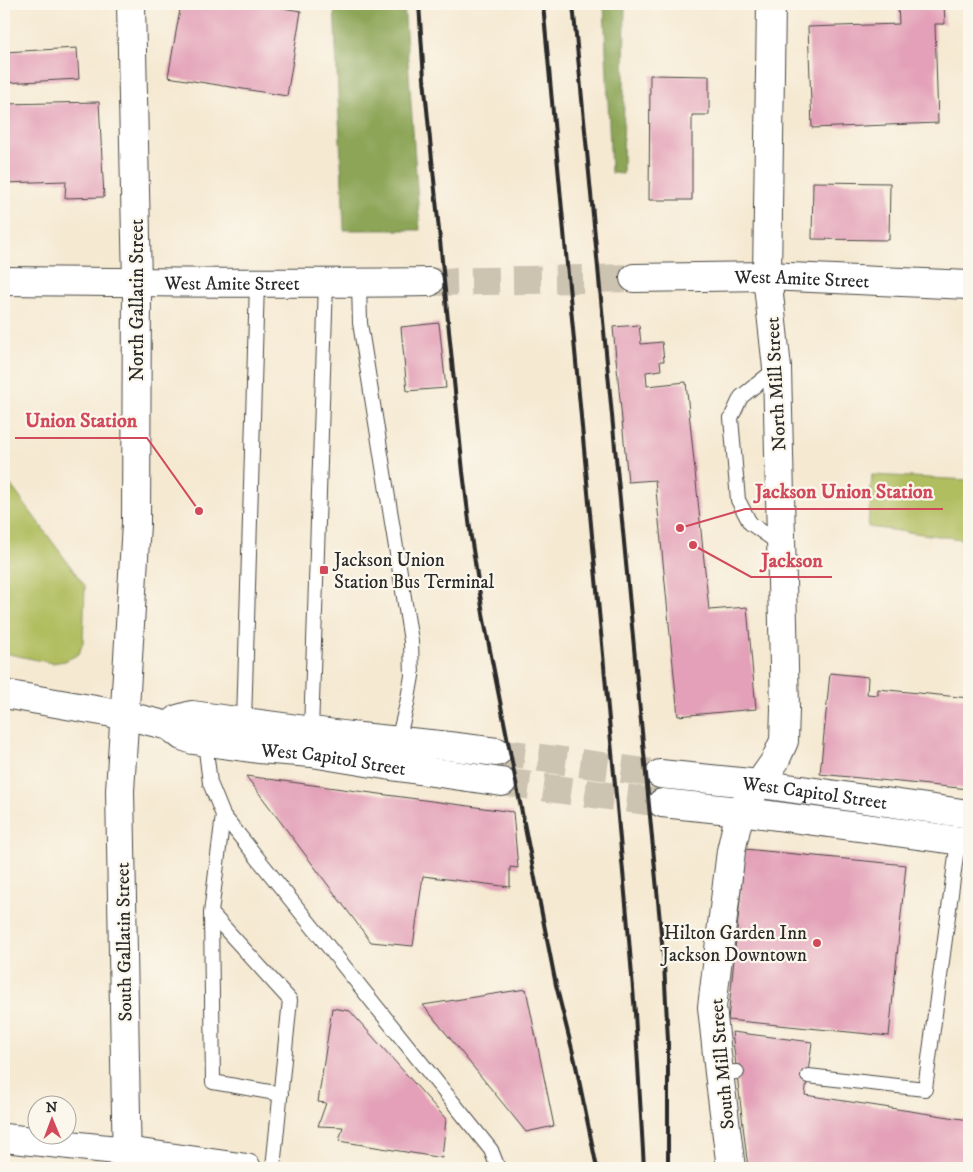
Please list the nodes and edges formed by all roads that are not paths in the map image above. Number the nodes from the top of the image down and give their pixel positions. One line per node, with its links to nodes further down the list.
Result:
1 (131, 4): 8 (main road, North Gallatin Street)
2 (772, 4): 3 (main road, North Mill Street)
3 (767, 276): 4 (main road, West Amite Street); 11 (main road, West Amite Street); 12 (main road, North Mill Street)
4 (634, 278)
5 (4, 281): 8 (main road, West Amite Street)
6 (257, 282): 8 (main road, West Amite Street); 9 (main road, West Amite Street); 16 (lane)
7 (429, 282): 10 (main road, West Amite Street)
8 (137, 283): 15 (main road, North Gallatin Street)
9 (326, 283): 10 (main road, West Amite Street); 18 (lane)
10 (359, 283): 21 (lane)
11 (969, 285)
12 (777, 368): 13 (main road, North Mill Street); 13 (lane)
13 (780, 545): 24 (main road, North Mill Street)
14 (4, 694): 15 (main road, West Capitol Street)
15 (124, 715): 17 (main road, West Capitol Street); 34 (main road, South Gallatin Street)
16 (244, 722): 17 (main road, West Capitol Street); 18 (main road, West Capitol Street)
17 (169, 726): 19 (main road, West Capitol Street)
18 (311, 731): 21 (main road, West Capitol Street)
19 (205, 742): 21 (main road, West Capitol Street); 28 (lane)
20 (496, 752): 21 (main road, West Capitol Street)
21 (394, 754): 23 (main road, West Capitol Street)
22 (660, 774): 24 (main road, West Capitol Street)
23 (502, 782)
24 (760, 784): 26 (main road, North Mill Street); 27 (main road, West Capitol Street)
25 (662, 803): 26 (main road, West Capitol Street)
26 (740, 812): 29 (main road, West Capitol Street); 38 (main road, South Mill Street)
27 (969, 814)
28 (224, 815): 30 (lane); 37 (lane)
29 (963, 842): 31 (lane)
30 (211, 913): 32 (lane); 32 (lane)
31 (808, 1076)
32 (281, 1094): 36 (lane)
33 (4, 1138): 34 (main road)
34 (127, 1160): 35 (main road)
35 (247, 1168)
36 (273, 1168)
37 (498, 1168)
38 (731, 1168)

